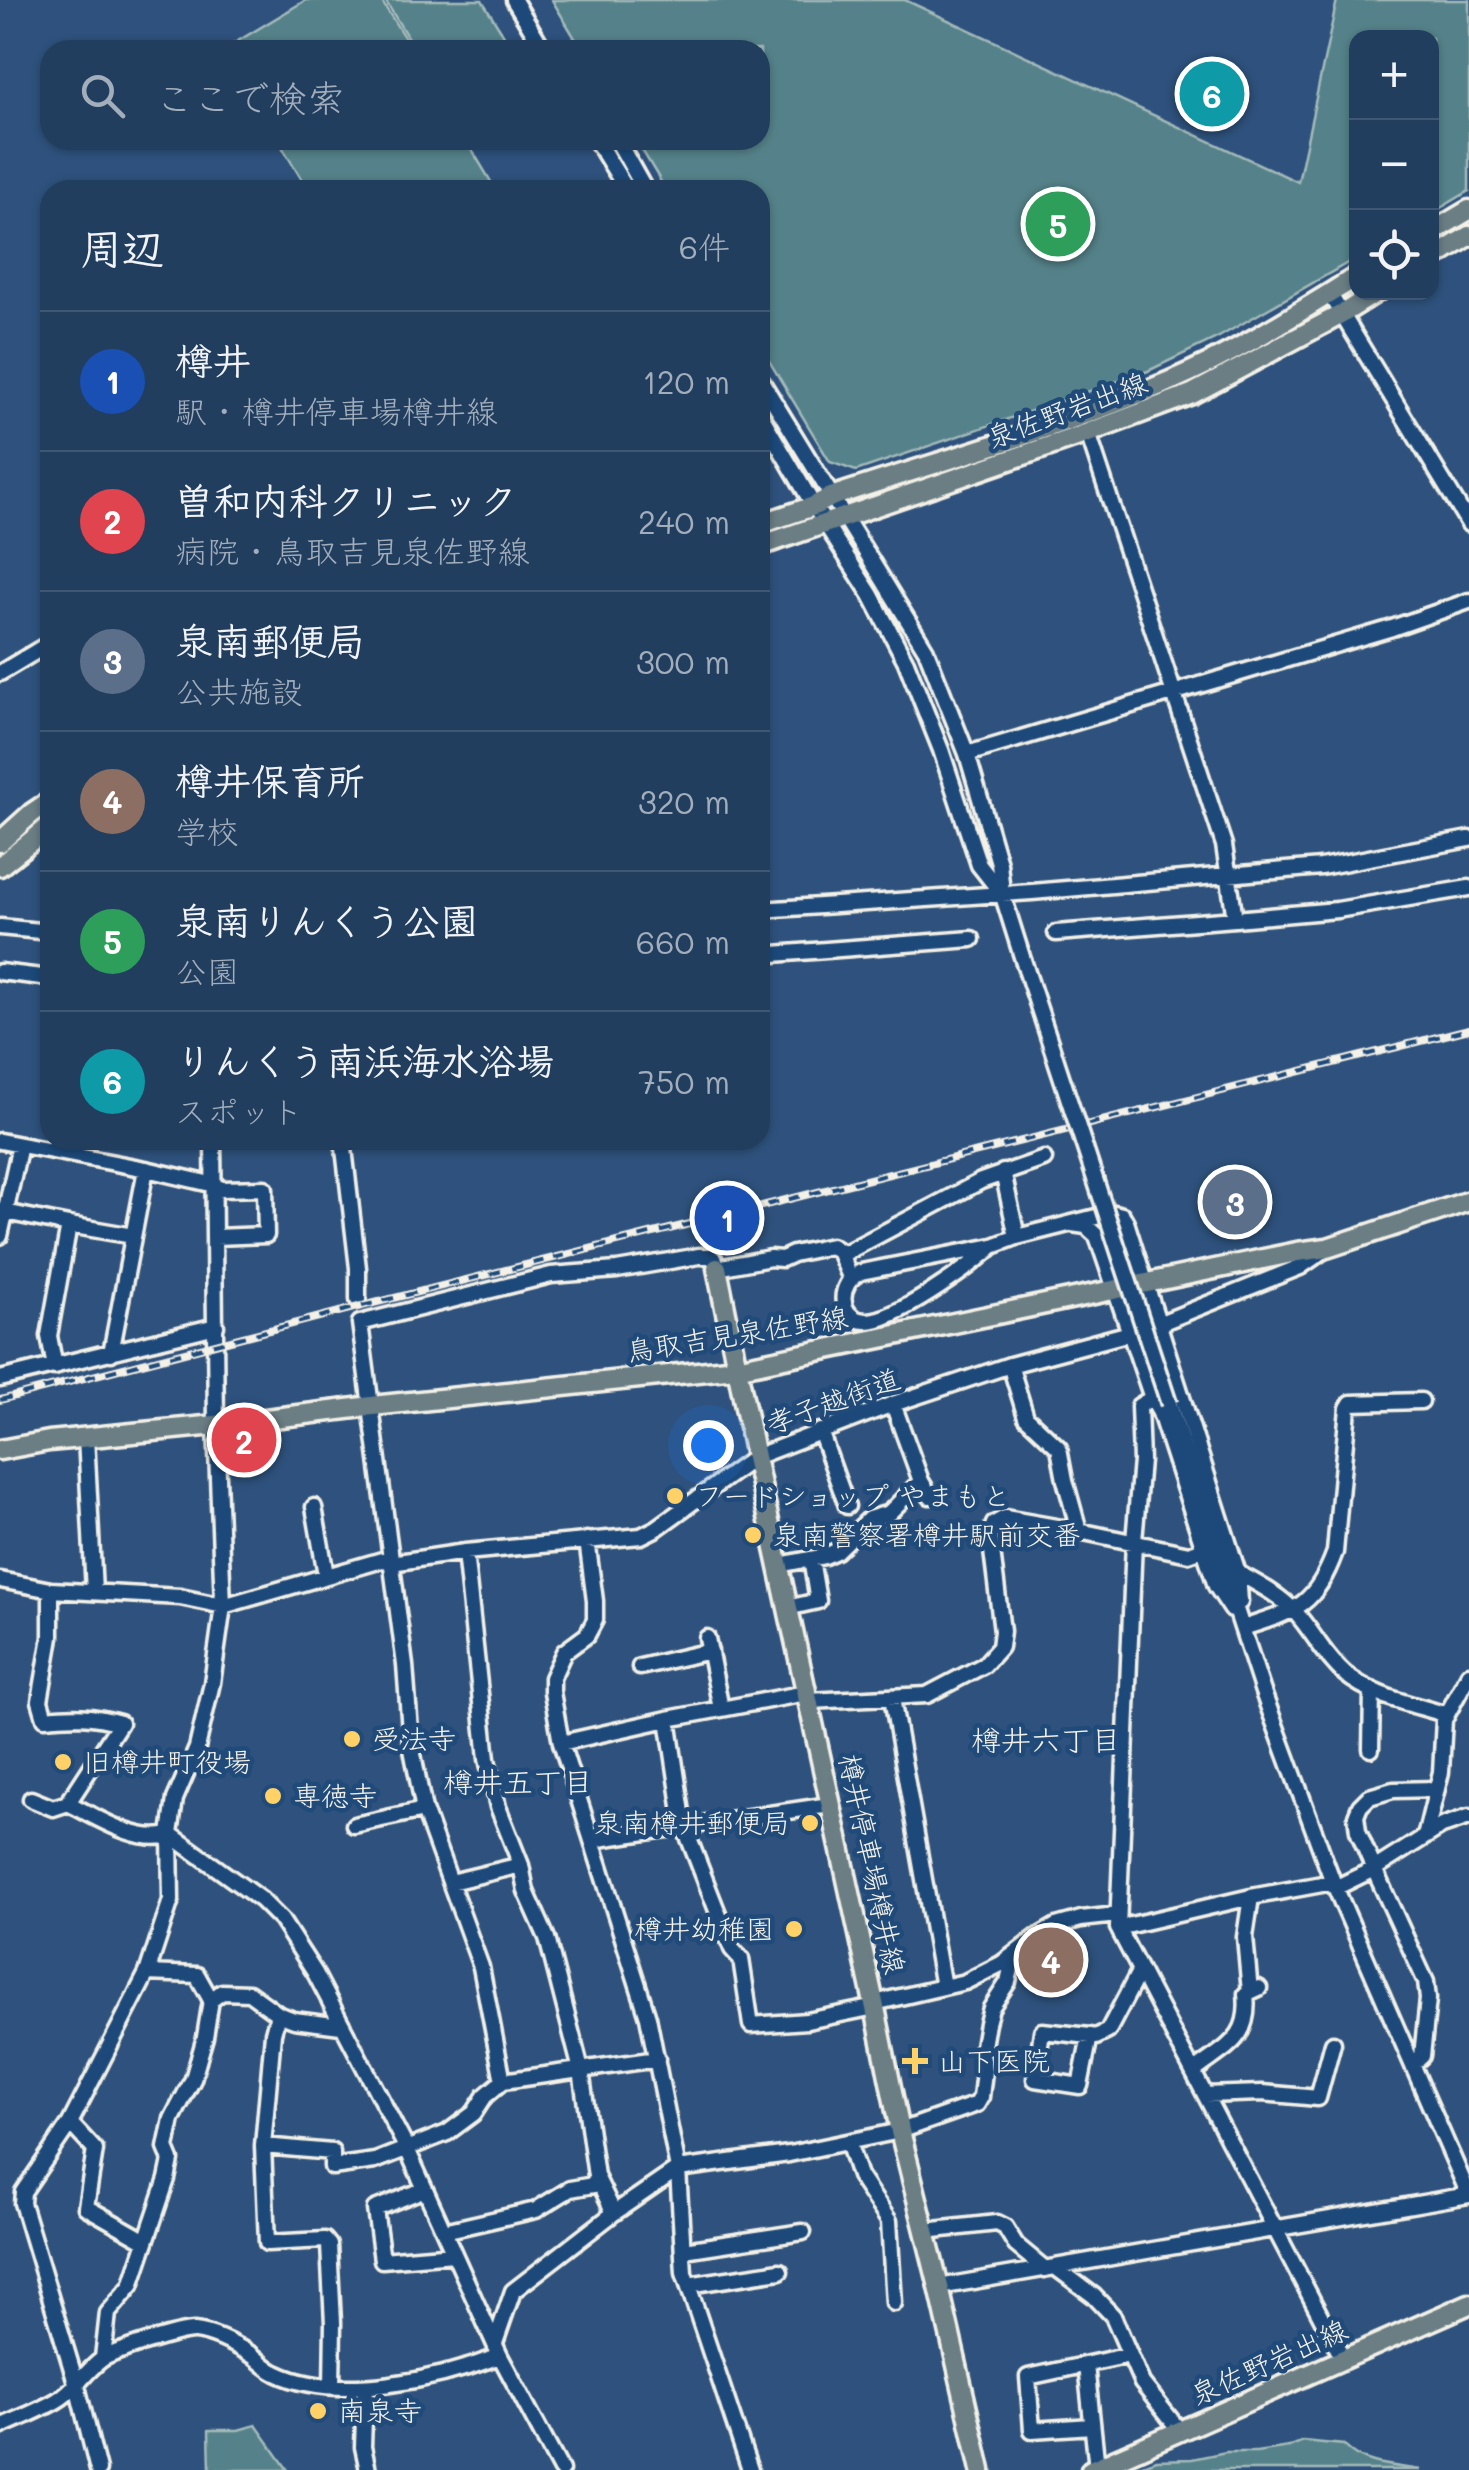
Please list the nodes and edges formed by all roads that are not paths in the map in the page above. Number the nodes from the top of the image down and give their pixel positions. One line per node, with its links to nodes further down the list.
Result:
1 (514, 0): 2 (street)
2 (538, 40)
3 (602, 150): 5 (street)
4 (623, 150): 6 (street)
5 (621, 180)
6 (639, 180)
7 (1469, 210): 8 (main road)
8 (1439, 228)
9 (1469, 236): 10 (main road)
10 (1439, 255)
11 (1349, 281): 12 (main road, 泉佐野岩出線)
12 (1330, 293): 14 (street); 18 (main road, 泉佐野岩出線)
13 (1364, 300): 14 (main road, 泉佐野岩出線)
14 (1342, 314): 17 (main road, 泉佐野岩出線); 22 (street)
15 (770, 395): 18 (street)
16 (770, 431): 19 (street)
17 (1088, 433): 20 (main road, 泉佐野岩出線); 27 (street)
18 (831, 496): 19 (main road, 泉佐野岩出線); 20 (street)
19 (814, 506): 20 (street); 21 (main road, 泉佐野岩出線)
20 (836, 520): 23 (main road, 泉佐野岩出線); 28 (street); 36 (street)
21 (770, 521)
22 (1469, 524)
23 (770, 543)
24 (1469, 601): 27 (street)
25 (40, 650): 26 (street)
26 (0, 673)
27 (1173, 694): 28 (street); 34 (street)
28 (967, 754): 36 (street)
29 (40, 808): 32 (main road)
30 (40, 834): 33 (main road)
31 (1469, 839): 34 (street)
32 (0, 842)
33 (0, 866)
34 (1230, 876): 36 (street); 38 (street)
35 (1469, 888): 38 (street)
36 (1002, 894): 37 (street); 111 (street, bridge)
37 (770, 909)
38 (1235, 919): 41 (street)
39 (0, 928): 40 (street)
40 (40, 931)
41 (1056, 933)
42 (972, 939): 43 (street)
43 (770, 954)
44 (0, 972): 45 (street)
45 (40, 977)
46 (0, 1142): 47 (street)
47 (20, 1145): 48 (street); 57 (street)
48 (40, 1149)
49 (46, 1150): 53 (street)
50 (214, 1150): 55 (street)
51 (343, 1150): 73 (street)
52 (1044, 1158): 54 (street)
53 (146, 1169): 55 (street); 62 (street)
54 (1003, 1172): 65 (street); 68 (street)
55 (214, 1185): 64 (street); 64 (street)
56 (1469, 1201): 67 (main road, 鳥取吉見泉佐野線)
57 (3, 1212): 60 (street); 61 (street)
58 (1104, 1214): 59 (street); 63 (street); 71 (street)
59 (1072, 1224): 63 (street); 65 (street)
60 (70, 1225): 62 (street); 79 (street)
61 (0, 1236)
62 (133, 1236): 77 (street)
63 (1098, 1236): 72 (street)
64 (215, 1237): 75 (street)
65 (1016, 1237): 66 (street)
66 (993, 1246): 70 (street); 70 (street)
67 (1327, 1248): 71 (main road, 鳥取吉見泉佐野線); 74 (street)
68 (841, 1255): 69 (street); 70 (street)
69 (716, 1268): 80 (main road, 樽井停車場樽井線); 85 (street)
70 (850, 1276)
71 (1145, 1284): 72 (main road, 鳥取吉見泉佐野線); 74 (street)
72 (1115, 1291): 76 (street); 80 (main road, 鳥取吉見泉佐野線)
73 (358, 1300)
74 (1158, 1324): 103 (street)
75 (216, 1326): 77 (street); 86 (street)
76 (1130, 1333): 78 (street, 孝子越街道); 82 (street)
77 (111, 1353): 79 (street)
78 (1010, 1365): 84 (street, 孝子越街道); 95 (street)
79 (55, 1367): 81 (street)
80 (736, 1368): 85 (main road, 鳥取吉見泉佐野線); 90 (main road, 樽井停車場樽井線)
81 (0, 1379)
82 (1152, 1398): 97 (street); 98 (street)
83 (1421, 1401): 110 (street)
84 (894, 1404): 87 (street, 孝子越街道); 91 (street)
85 (372, 1406): 86 (main road, 鳥取吉見泉佐野線); 101 (street)
86 (216, 1426): 88 (main road, 鳥取吉見泉佐野線); 108 (street)
87 (820, 1431): 90 (street, 孝子越街道); 93 (street)
88 (86, 1437): 89 (main road, 鳥取吉見泉佐野線); 107 (street)
89 (0, 1450)
90 (755, 1456): 96 (street, 孝子越街道); 102 (main road, 樽井停車場樽井線)
91 (921, 1481): 92 (street); 100 (street)
92 (930, 1496)
93 (847, 1506)
94 (314, 1507): 104 (street)
95 (1079, 1531): 97 (street); 116 (street)
96 (587, 1540): 99 (street, 孝子越街道); 120 (street)
97 (1134, 1542): 98 (street); 138 (street)
98 (1204, 1549): 111 (street)
99 (465, 1552): 101 (street, 孝子越街道); 133 (street)
100 (811, 1559): 102 (street); 109 (street)
101 (391, 1561): 104 (street, 孝子越街道); 126 (street)
102 (778, 1565): 109 (main road, 樽井停車場樽井線)
103 (1238, 1573): 110 (street); 111 (street)
104 (326, 1575): 108 (street, 孝子越街道)
105 (0, 1580): 106 (street)
106 (51, 1590): 107 (street); 124 (street)
107 (94, 1592): 108 (street)
108 (223, 1606): 130 (street)
109 (787, 1608): 115 (main road, 樽井停車場樽井線)
110 (1294, 1611): 111 (street); 114 (street)
111 (1243, 1628): 136 (street)
112 (640, 1667): 117 (street)
113 (1469, 1674): 118 (street)
114 (1372, 1690): 118 (street); 121 (street)
115 (808, 1697): 116 (street); 117 (street); 125 (main road, 樽井停車場樽井線)
116 (892, 1698): 142 (street)
117 (722, 1709): 119 (street)
118 (1447, 1714): 122 (street)
119 (668, 1719): 120 (street); 129 (street)
120 (561, 1743): 132 (street)
121 (1371, 1749)
122 (1437, 1789): 131 (street); 134 (street)
123 (31, 1799): 124 (street)
124 (68, 1803): 130 (street)
125 (830, 1804): 129 (street); 144 (main road, 樽井停車場樽井線)
126 (424, 1810): 128 (street); 135 (street)
127 (1469, 1817): 131 (street)
128 (354, 1824)
129 (684, 1826): 132 (street); 144 (street)
130 (170, 1834): 141 (street); 146 (street)
131 (1426, 1838): 134 (street)
132 (592, 1840): 149 (street)
133 (520, 1865): 135 (street); 151 (street)
134 (1374, 1870): 136 (street); 150 (street)
135 (451, 1882): 153 (street)
136 (1334, 1885): 137 (street); 150 (street)
137 (1251, 1897): 138 (street); 152 (street)
138 (1118, 1921): 139 (street); 140 (street)
139 (1014, 1955): 142 (street); 156 (street)
140 (1140, 1970): 147 (street); 152 (street)
141 (146, 1973): 143 (street); 155 (street)
142 (943, 1987): 144 (street)
143 (210, 2000): 145 (street); 169 (street)
144 (875, 2005): 156 (main road, 樽井停車場樽井線)
145 (278, 2014): 146 (street); 158 (street)
146 (341, 2026): 159 (street)
147 (1090, 2036): 147 (street)
148 (1333, 2043): 154 (street)
149 (657, 2060): 151 (street); 160 (street)
150 (1413, 2064): 163 (street)
151 (581, 2070): 153 (street); 161 (street)
152 (1193, 2072): 154 (street)
153 (503, 2080): 159 (street)
154 (1205, 2095): 165 (street)
155 (70, 2123): 169 (street); 183 (street)
156 (900, 2131): 157 (street); 167 (main road, 樽井停車場樽井線)
157 (848, 2142): 160 (street); 176 (street)
158 (263, 2146): 159 (street); 184 (street)
159 (407, 2149): 162 (street)
160 (678, 2169): 164 (street); 170 (street)
161 (600, 2184): 164 (street); 166 (street)
162 (425, 2190): 166 (street); 171 (street)
163 (1469, 2195): 165 (street)
164 (614, 2213): 178 (street)
165 (1275, 2228): 172 (street); 181 (street)
166 (444, 2231): 171 (street)
167 (925, 2231): 172 (street); 175 (main road, 樽井停車場樽井線)
168 (803, 2232): 170 (street)
169 (144, 2240): 180 (street)
170 (684, 2250): 174 (street)
171 (454, 2254): 178 (street)
172 (1050, 2268): 175 (street); 179 (street)
173 (780, 2270): 174 (street)
174 (688, 2285): 193 (street)
175 (939, 2287): 194 (main road, 樽井停車場樽井線)
176 (894, 2303)
177 (1469, 2304): 181 (main road, 泉佐野岩出線)
178 (498, 2350): 185 (street); 192 (street)
179 (1130, 2355): 182 (street); 188 (street)
180 (102, 2358): 183 (street); 184 (street)
181 (1343, 2360): 188 (main road, 泉佐野岩出線)
182 (1086, 2364): 186 (street); 186 (street)
183 (77, 2386): 187 (street); 190 (street)
184 (332, 2386): 185 (street)
185 (365, 2388): 191 (street)
186 (1092, 2426): 189 (street)
187 (0, 2427)
188 (1180, 2431): 189 (main road, 泉佐野岩出線)
189 (1094, 2469)
190 (98, 2470)
191 (368, 2470)
192 (561, 2470)
193 (750, 2470)
194 (981, 2470)

